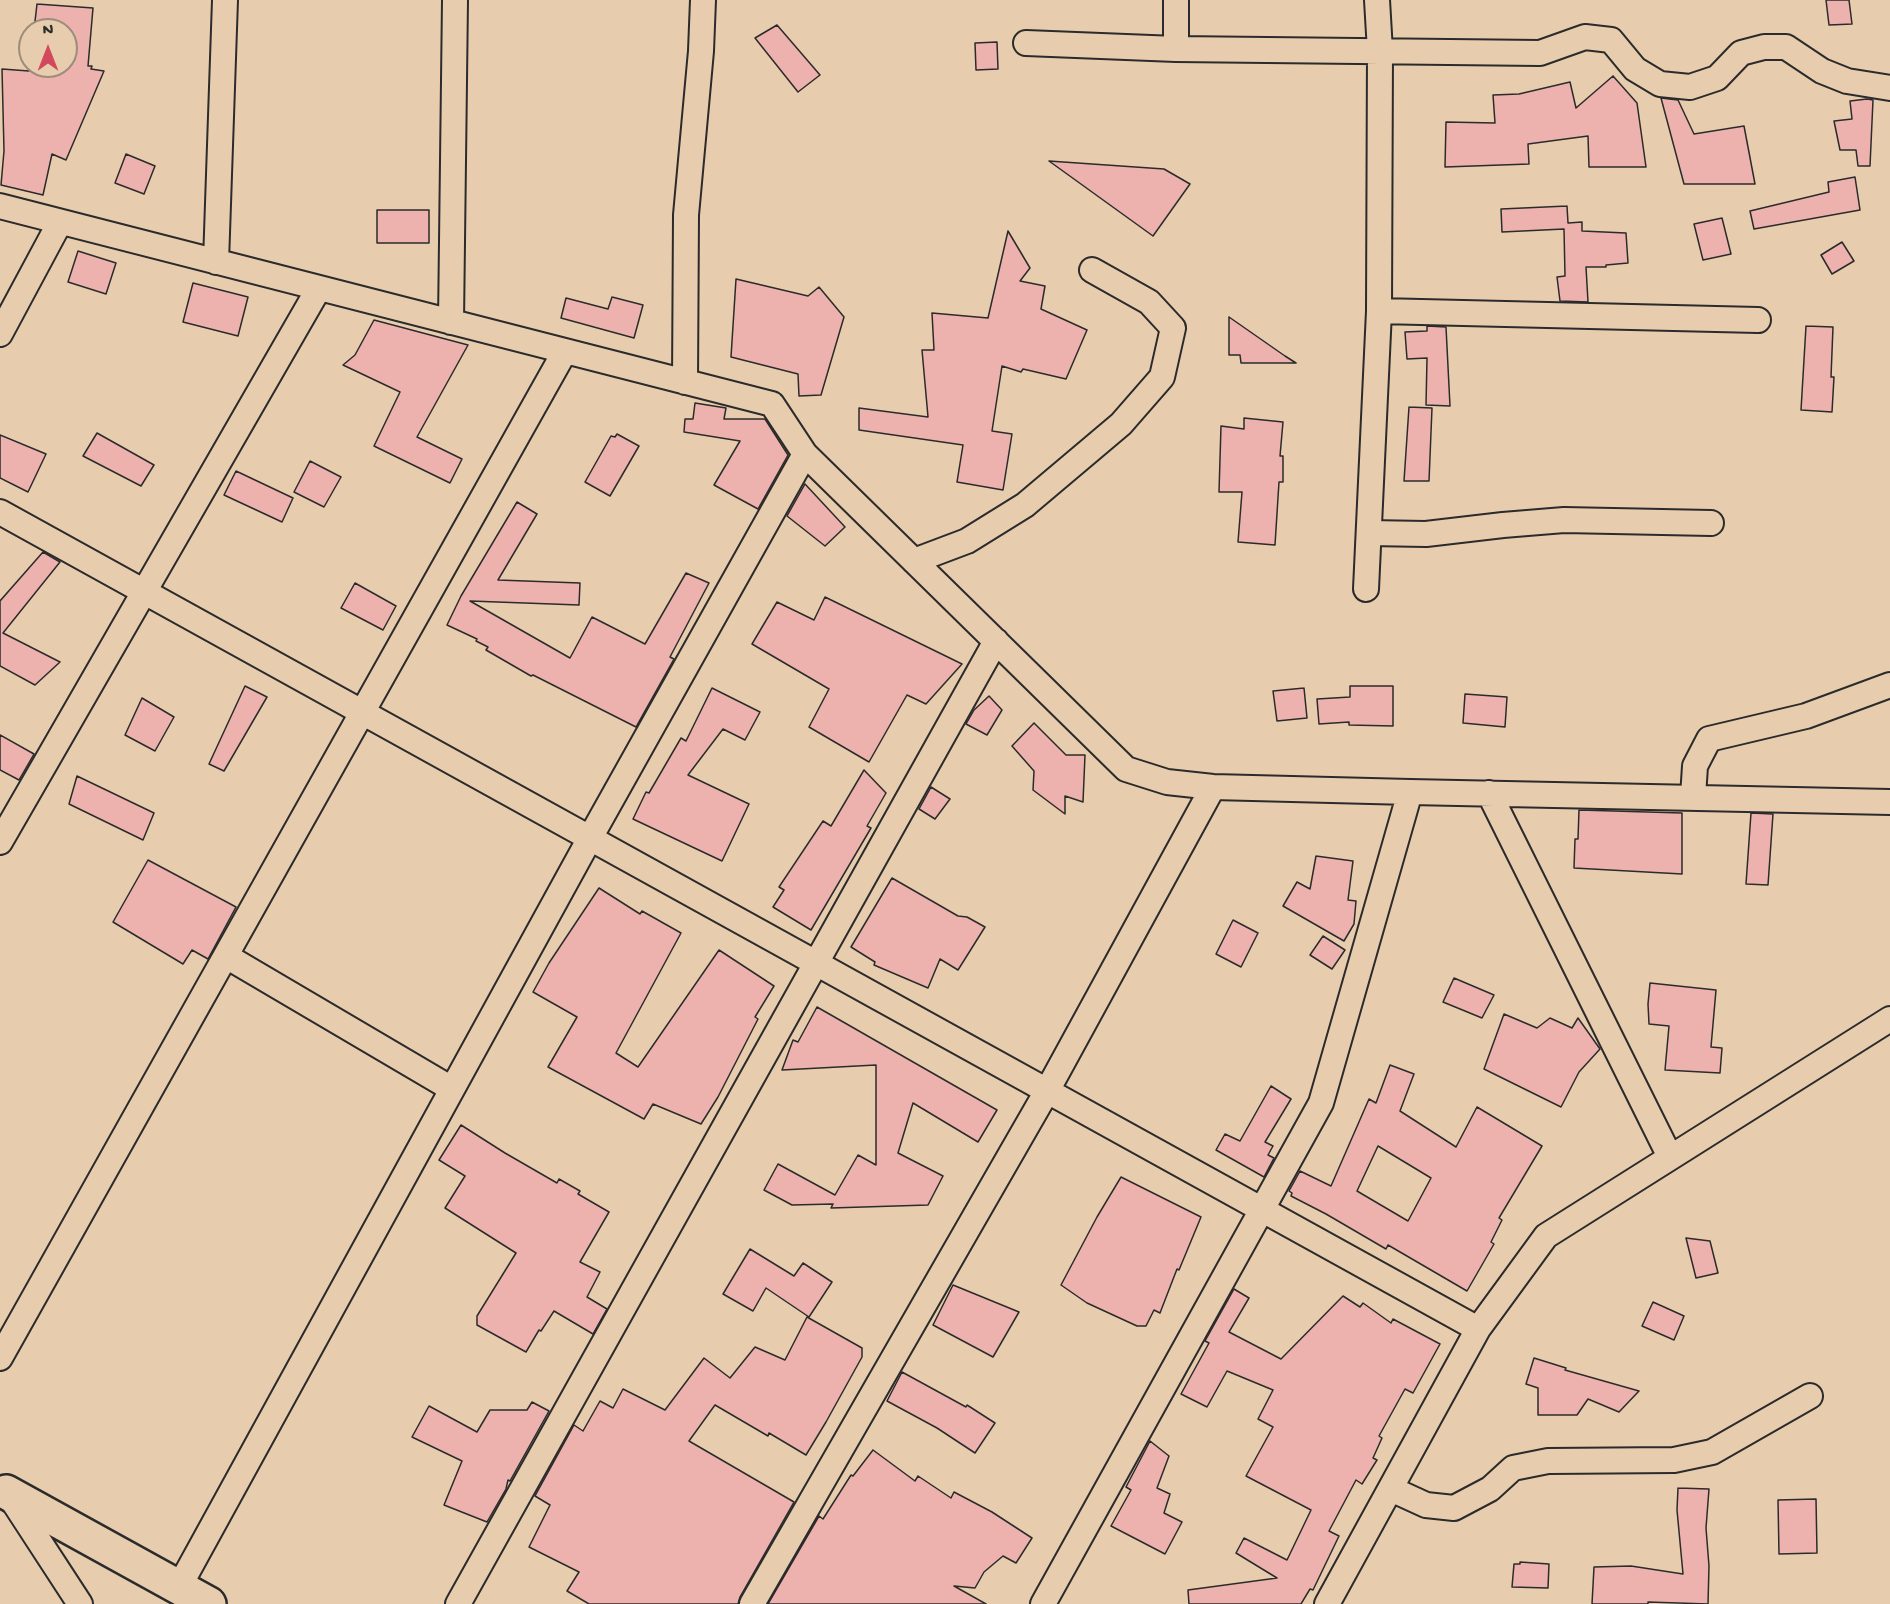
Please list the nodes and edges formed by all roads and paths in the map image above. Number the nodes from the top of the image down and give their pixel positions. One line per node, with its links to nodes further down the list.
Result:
1 (225, 0): 12 (street)
2 (455, 0): 17 (street)
3 (703, 0): 20 (street)
4 (1176, 0): 7 (street)
5 (1377, 0): 8 (street)
6 (1026, 43): 7 (street)
7 (1176, 49): 8 (street)
8 (1380, 51): 9 (street); 15 (street)
9 (1890, 88)
10 (0, 206): 11 (street)
11 (60, 222): 12 (street); 18 (street)
12 (216, 262): 14 (street)
13 (1092, 270): 25 (street)
14 (319, 288): 17 (street); 27 (street)
15 (1379, 311): 16 (street); 24 (street)
16 (1758, 320)
17 (451, 322): 19 (street)
18 (0, 334)
19 (565, 351): 20 (street); 30 (street)
20 (685, 382): 21 (street)
21 (805, 454): 25 (street); 36 (street)
22 (0, 512): 27 (street)
23 (1712, 523): 24 (street)
24 (1369, 533): 26 (street)
25 (914, 561): 28 (street)
26 (1366, 589)
27 (145, 592): 30 (street); 37 (street)
28 (996, 641): 31 (street); 39 (street)
29 (1890, 686): 34 (street)
30 (363, 712): 36 (street); 38 (street)
31 (1213, 787): 32 (street); 42 (street)
32 (1410, 792): 33 (street); 44 (street)
33 (1490, 793): 34 (street); 43 (street)
34 (1693, 797): 35 (street)
35 (1890, 802)
36 (590, 838): 39 (street); 41 (street)
37 (0, 842)
38 (226, 956): 41 (street); 46 (street)
39 (815, 963): 42 (street); 53 (street)
40 (1890, 1019): 43 (street)
41 (452, 1089): 50 (street)
42 (1047, 1091): 44 (street); 54 (street)
43 (1670, 1157): 45 (street)
44 (1261, 1210): 45 (street); 55 (street)
45 (1478, 1329): 49 (street)
46 (0, 1358)
47 (1810, 1396): 49 (street)
48 (3, 1487): 50 (street); 51 (street)
49 (1391, 1488): 56 (street)
50 (178, 1587): 52 (street)
51 (70, 1601)
52 (209, 1604)
53 (458, 1604)
54 (752, 1604)
55 (1042, 1604)
56 (1327, 1604)

